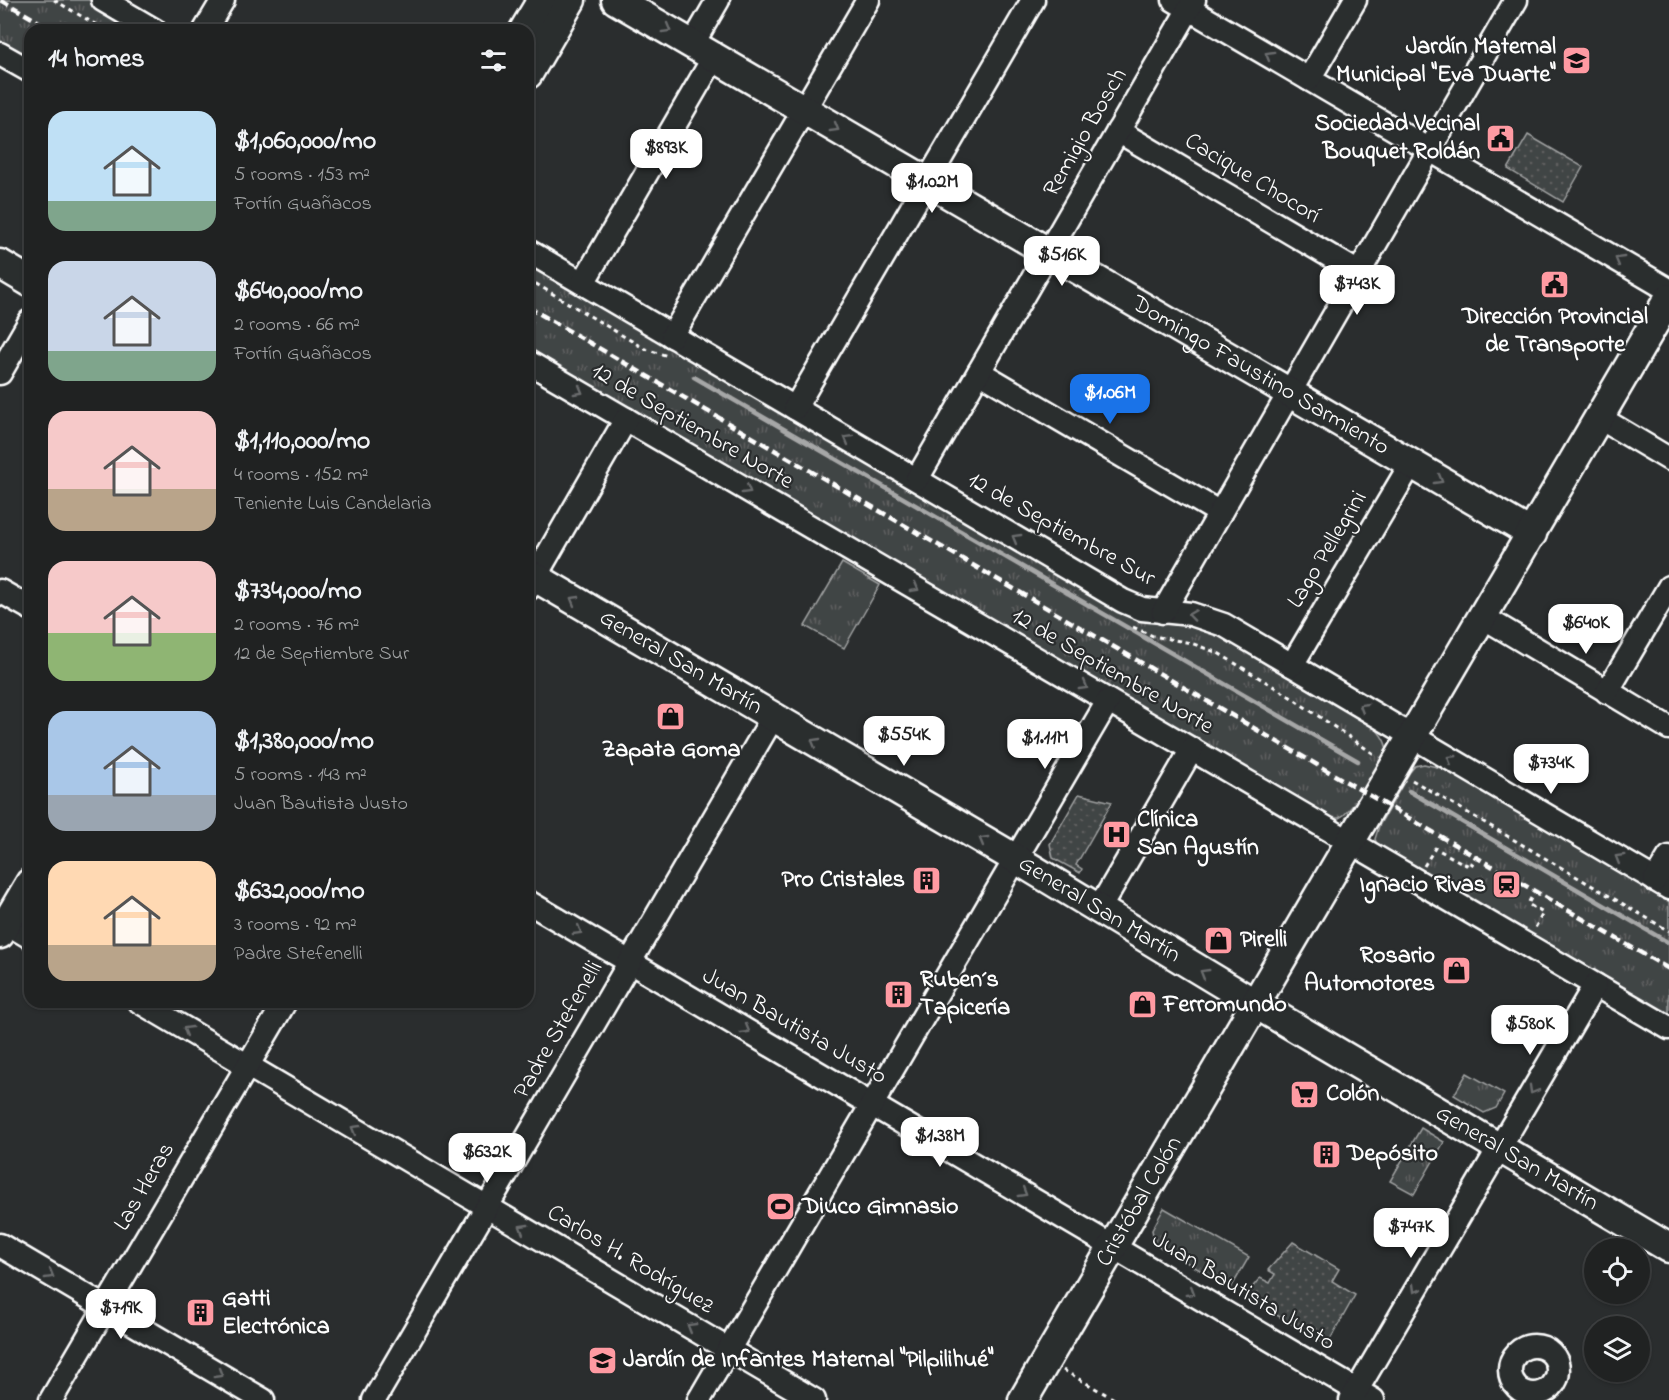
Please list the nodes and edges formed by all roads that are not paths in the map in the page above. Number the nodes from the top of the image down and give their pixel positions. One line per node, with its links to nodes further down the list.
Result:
1 (103, 0): 12 (street)
2 (223, 0): 13 (street)
3 (542, 0): 14 (main road)
4 (571, 0): 17 (main road)
5 (616, 0): 15 (main road, Domingo Faustino Sarmiento, one-way to 15)
6 (718, 0): 15 (street)
7 (868, 0): 20 (street)
8 (1034, 0): 23 (street)
9 (1355, 0): 19 (street)
10 (1516, 0): 22 (street)
11 (1186, 3): 19 (street, one-way to 11); 21 (street, Remigio Bosch)
12 (144, 24)
13 (209, 24)
14 (528, 24)
15 (703, 51): 20 (main road, Domingo Faustino Sarmiento); 29 (street)
16 (0, 54): 18 (street)
17 (534, 64)
18 (24, 68)
19 (1309, 79): 22 (street)
20 (804, 110): 23 (main road, Domingo Faustino Sarmiento, one-way to 23); 33 (street)
21 (1118, 131): 24 (street, Remigio Bosch); 27 (street, Cacique Chocorí)
22 (1430, 149): 27 (street); 30 (street, one-way to 22)
23 (927, 182): 24 (main road, Domingo Faustino Sarmiento); 38 (street)
24 (1048, 252): 35 (street, Remigio Bosch); 37 (main road, Domingo Faustino Sarmiento)
25 (534, 254): 29 (street, 12 de Septiembre Sur)
26 (0, 264): 28 (main road)
27 (1359, 273): 37 (street)
28 (24, 278)
29 (583, 283): 33 (street, 12 de Septiembre Sur)
30 (1669, 290)
31 (1669, 298): 39 (main road)
32 (24, 331): 36 (street)
33 (672, 336): 38 (street, 12 de Septiembre Sur)
34 (534, 365): 40 (street, 12 de Septiembre Norte, one-way to 40)
35 (979, 372): 43 (street, Remigio Bosch); 44 (street)
36 (0, 373)
37 (1289, 393): 42 (main road, Domingo Faustino Sarmiento); 44 (street)
38 (795, 408): 43 (street, 12 de Septiembre Sur, one-way to 38)
39 (1600, 418): 41 (street); 45 (main road)
40 (626, 419): 46 (street); 55 (street, 12 de Septiembre Norte, one-way to 55)
41 (1669, 459)
42 (1411, 464): 45 (main road, Domingo Faustino Sarmiento, one-way to 45); 53 (street, Lago Pellegrini)
43 (917, 479): 51 (street, 12 de Septiembre Sur, one-way to 43)
44 (1220, 513): 51 (street)
45 (1532, 534): 52 (main road)
46 (534, 573)
47 (534, 582): 56 (main road, General San Martín, one-way to 47)
48 (1669, 587): 54 (street)
49 (0, 591): 50 (street)
50 (24, 605)
51 (1163, 612): 53 (street, 12 de Septiembre Sur, one-way to 51)
52 (1483, 617): 54 (street); 58 (main road)
53 (1292, 665): 58 (street, 12 de Septiembre Sur, one-way to 53)
54 (1607, 692): 57 (street)
55 (1108, 701): 59 (street, 12 de Septiembre Norte); 62 (street)
56 (773, 717): 62 (main road, General San Martín, one-way to 56); 68 (street, Padre Stefenelli)
57 (1669, 728)
58 (1413, 736): 60 (main road); 63 (street, 12 de Septiembre Sur, one-way to 58)
59 (1192, 749): 60 (street, 12 de Septiembre Norte); 66 (street)
60 (1351, 842): 69 (street, 12 de Septiembre Norte); 70 (main road)
61 (1669, 857): 63 (street)
62 (1016, 859): 66 (main road, General San Martín); 75 (street)
63 (1662, 884)
64 (24, 896): 67 (main road)
65 (534, 906): 68 (street, Juan Bautista Justo, one-way to 68)
66 (1099, 909): 70 (main road, General San Martín, one-way to 66)
67 (9, 928)
68 (630, 962): 75 (street, Juan Bautista Justo, one-way to 75); 77 (street, Padre Stefenelli)
69 (1595, 985): 73 (street, 12 de Septiembre Norte); 76 (street, one-way to 76)
70 (1254, 1003): 76 (main road, General San Martín); 79 (main road, Cristóbal Colón)
71 (150, 1008): 74 (street, Carlos H. Rodríguez, one-way to 71)
72 (281, 1008): 74 (street, Las Heras)
73 (1669, 1028)
74 (248, 1065): 77 (street, Carlos H. Rodríguez, one-way to 74); 81 (street, Las Heras)
75 (872, 1104): 79 (street, Juan Bautista Justo, one-way to 79); 82 (street)
76 (1499, 1148): 80 (main road, General San Martín); 83 (street, one-way to 83)
77 (487, 1207): 82 (street, Carlos H. Rodríguez, one-way to 77); 86 (street, Padre Stefenelli)
78 (0, 1245): 81 (street, one-way to 81)
79 (1113, 1246): 83 (street, Juan Bautista Justo, one-way to 83); 89 (main road, Cristóbal Colón)
80 (1669, 1248)
81 (105, 1307): 84 (street, Las Heras); 85 (street, one-way to 85)
82 (728, 1350): 87 (street); 88 (street, Carlos H. Rodríguez)
83 (1360, 1397)
84 (51, 1400)
85 (263, 1400)
86 (374, 1400)
87 (699, 1400)
88 (814, 1400)
89 (1023, 1400)

